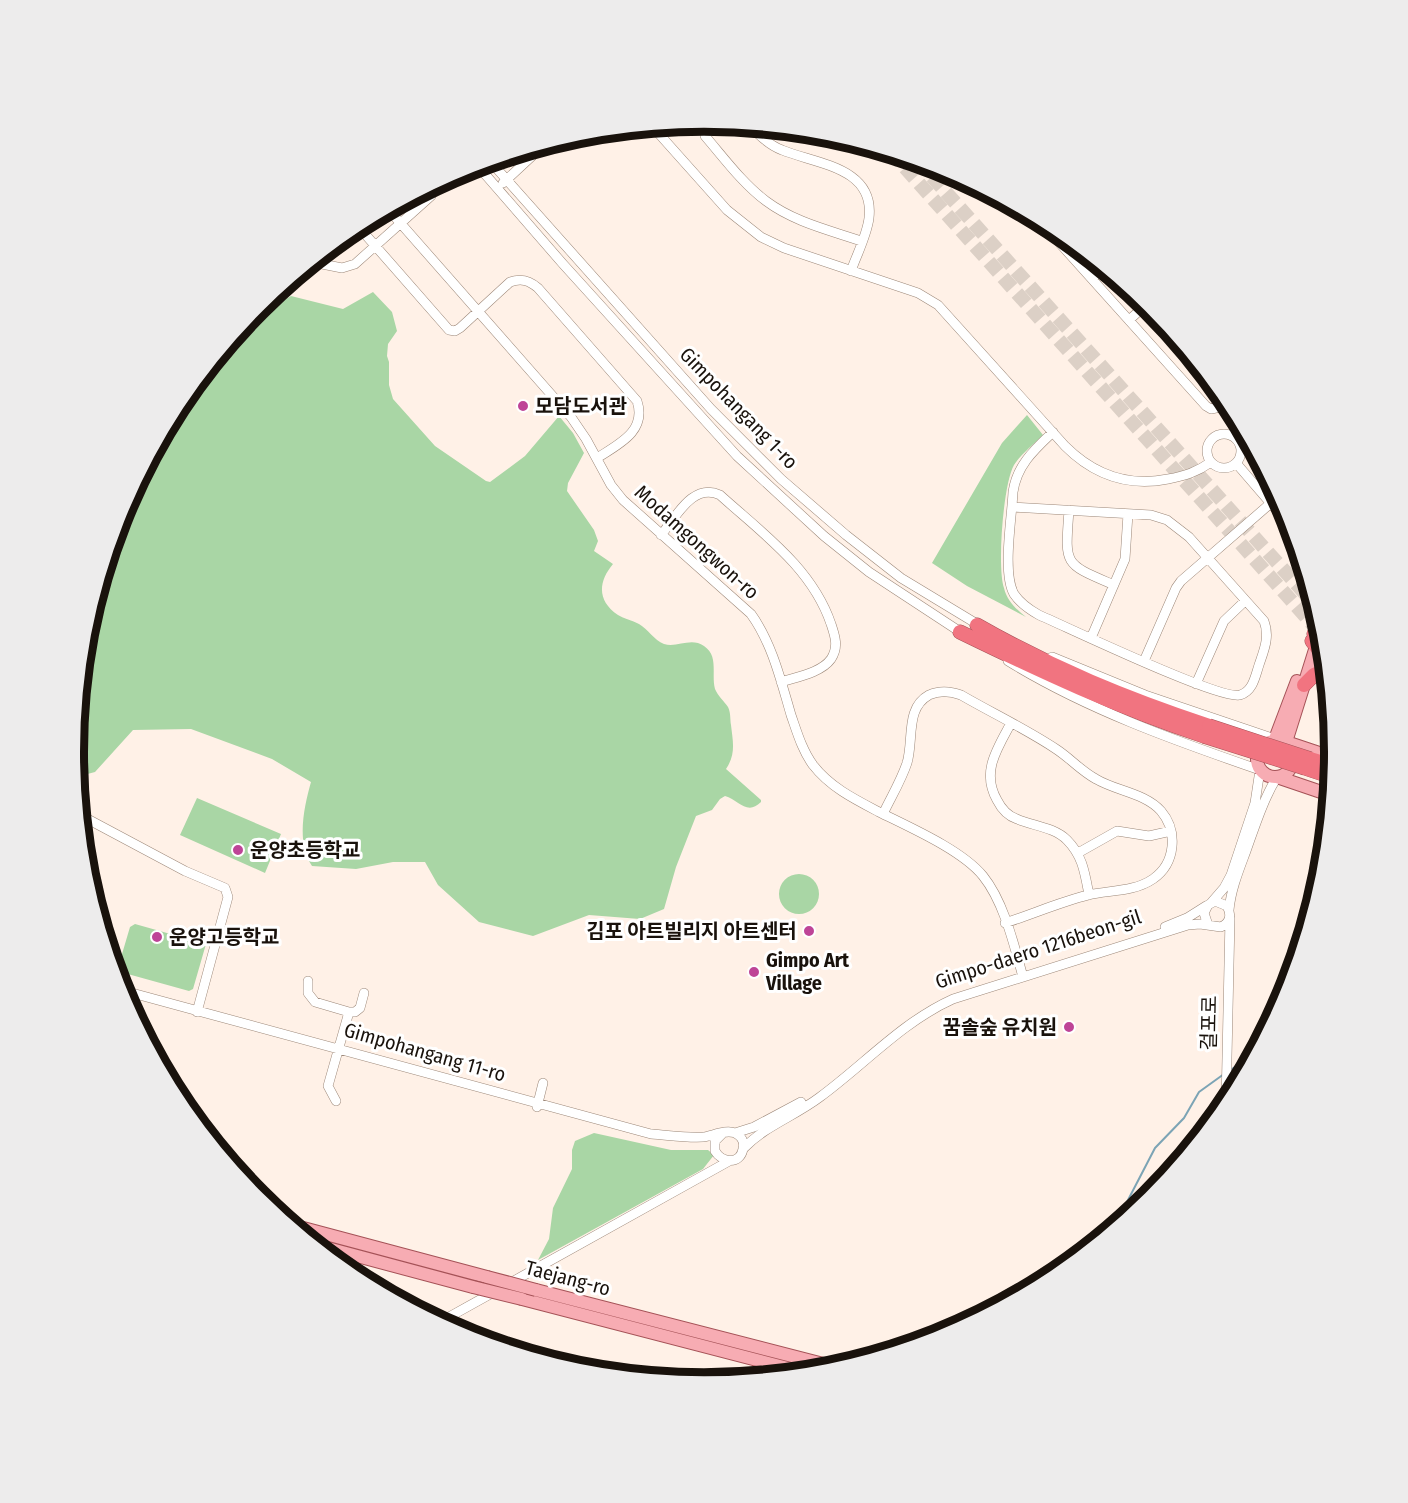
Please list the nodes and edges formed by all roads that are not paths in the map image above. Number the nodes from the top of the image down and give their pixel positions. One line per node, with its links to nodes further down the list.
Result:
1 (710, 131): 13 (street)
2 (659, 133): 17 (street)
3 (761, 135): 13 (street)
4 (531, 157): 7 (street)
5 (496, 167): 7 (street, Gimpohangang 1-ro)
6 (484, 172): 8 (street, Gimpohangang 1-ro)
7 (507, 179): 8 (street); 38 (street, Gimpohangang 1-ro)
8 (497, 188): 39 (street, Gimpohangang 1-ro)
9 (432, 194): 11 (street)
10 (393, 215): 11 (street, Modamgongwon-ro)
11 (401, 224): 14 (street); 20 (street, Modamgongwon-ro)
12 (364, 233): 14 (street)
13 (861, 241): 17 (street)
14 (376, 247): 16 (street); 20 (street)
15 (1063, 247): 19 (street)
16 (322, 264)
17 (851, 271): 24 (street)
18 (1098, 273): 19 (street)
19 (1092, 279): 22 (street)
20 (477, 311): 26 (street, Modamgongwon-ro); 26 (street)
21 (1140, 311): 22 (street)
22 (1129, 320): 23 (street)
23 (1219, 405)
24 (1053, 432): 27 (street); 30 (street)
25 (1237, 439): 27 (street); 28 (street)
26 (597, 458): 34 (street, Modamgongwon-ro)
27 (1211, 462): 28 (street)
28 (1236, 463): 29 (street)
29 (1270, 503): 31 (street); 35 (street)
30 (1012, 507): 32 (street); 40 (street)
31 (1274, 508)
32 (1069, 510): 33 (street); 36 (street)
33 (1128, 514): 35 (street); 36 (street)
34 (661, 535): 45 (street, Modamgongwon-ro); 45 (street)
35 (1208, 558): 37 (street); 43 (street)
36 (1114, 585): 40 (street)
37 (1245, 601): 46 (street); 46 (street)
38 (977, 625): 49 (highway); 50 (street, Gimpohangang 1-ro)
39 (960, 632): 49 (highway); 54 (street, Gimpohangang 1-ro)
40 (1091, 638): 43 (street)
41 (1314, 644): 50 (main road)
42 (1315, 645): 47 (main road)
43 (1144, 661): 46 (street)
44 (1319, 672): 47 (highway)
45 (781, 682): 58 (street, Modamgongwon-ro)
46 (1196, 684)
47 (1304, 685): 50 (main road)
48 (1011, 723): 58 (street); 60 (street); 61 (street)
49 (1207, 731): 52 (highway, bridge)
50 (1280, 741): 51 (main road); 54 (main road); 56 (main road)
51 (1324, 755)
52 (1307, 764): 53 (highway); 55 (highway)
53 (1324, 765)
54 (1260, 770): 56 (main road); 63 (street)
55 (1323, 773)
56 (1277, 777): 57 (main road); 64 (street)
57 (1323, 793)
58 (883, 814): 65 (street, Modamgongwon-ro)
59 (88, 819): 72 (street)
60 (1172, 831): 61 (street); 62 (street)
61 (1078, 853): 62 (street)
62 (1089, 895): 65 (street)
63 (1209, 904): 64 (street); 66 (street); 68 (street, Gimpo-daero 1216beon-gil)
64 (1229, 914): 66 (street); 67 (street, 걸포로)
65 (1005, 923): 68 (street, Modamgongwon-ro)
66 (1212, 926): 67 (street); 68 (street, Gimpo-daero 1216beon-gil)
67 (1229, 943): 76 (street, 걸포로)
68 (1022, 975): 79 (street, Gimpo-daero 1216beon-gil); 81 (street, Gimpo-daero 1216beon-gil)
69 (308, 981): 73 (street)
70 (364, 993): 73 (street)
71 (133, 994): 72 (street, Gimpohangang 11-ro)
72 (198, 1011): 74 (street, Gimpohangang 11-ro)
73 (350, 1012): 74 (street)
74 (339, 1050): 77 (street); 78 (street, Gimpohangang 11-ro)
75 (543, 1083): 78 (street)
76 (1227, 1085)
77 (336, 1101)
78 (538, 1105): 80 (street, Gimpohangang 11-ro); 82 (street, Gimpohangang 11-ro)
79 (735, 1133): 80 (street); 81 (street)
80 (722, 1134): 82 (street)
81 (744, 1148): 83 (street)
82 (716, 1151): 83 (street); 84 (street)
83 (732, 1161): 84 (street)
84 (713, 1170): 87 (street)
85 (310, 1230): 88 (main road, Taejang-ro, bridge)
86 (338, 1251): 89 (main road, Taejang-ro, bridge)
87 (450, 1317)
88 (814, 1362)
89 (781, 1366)

